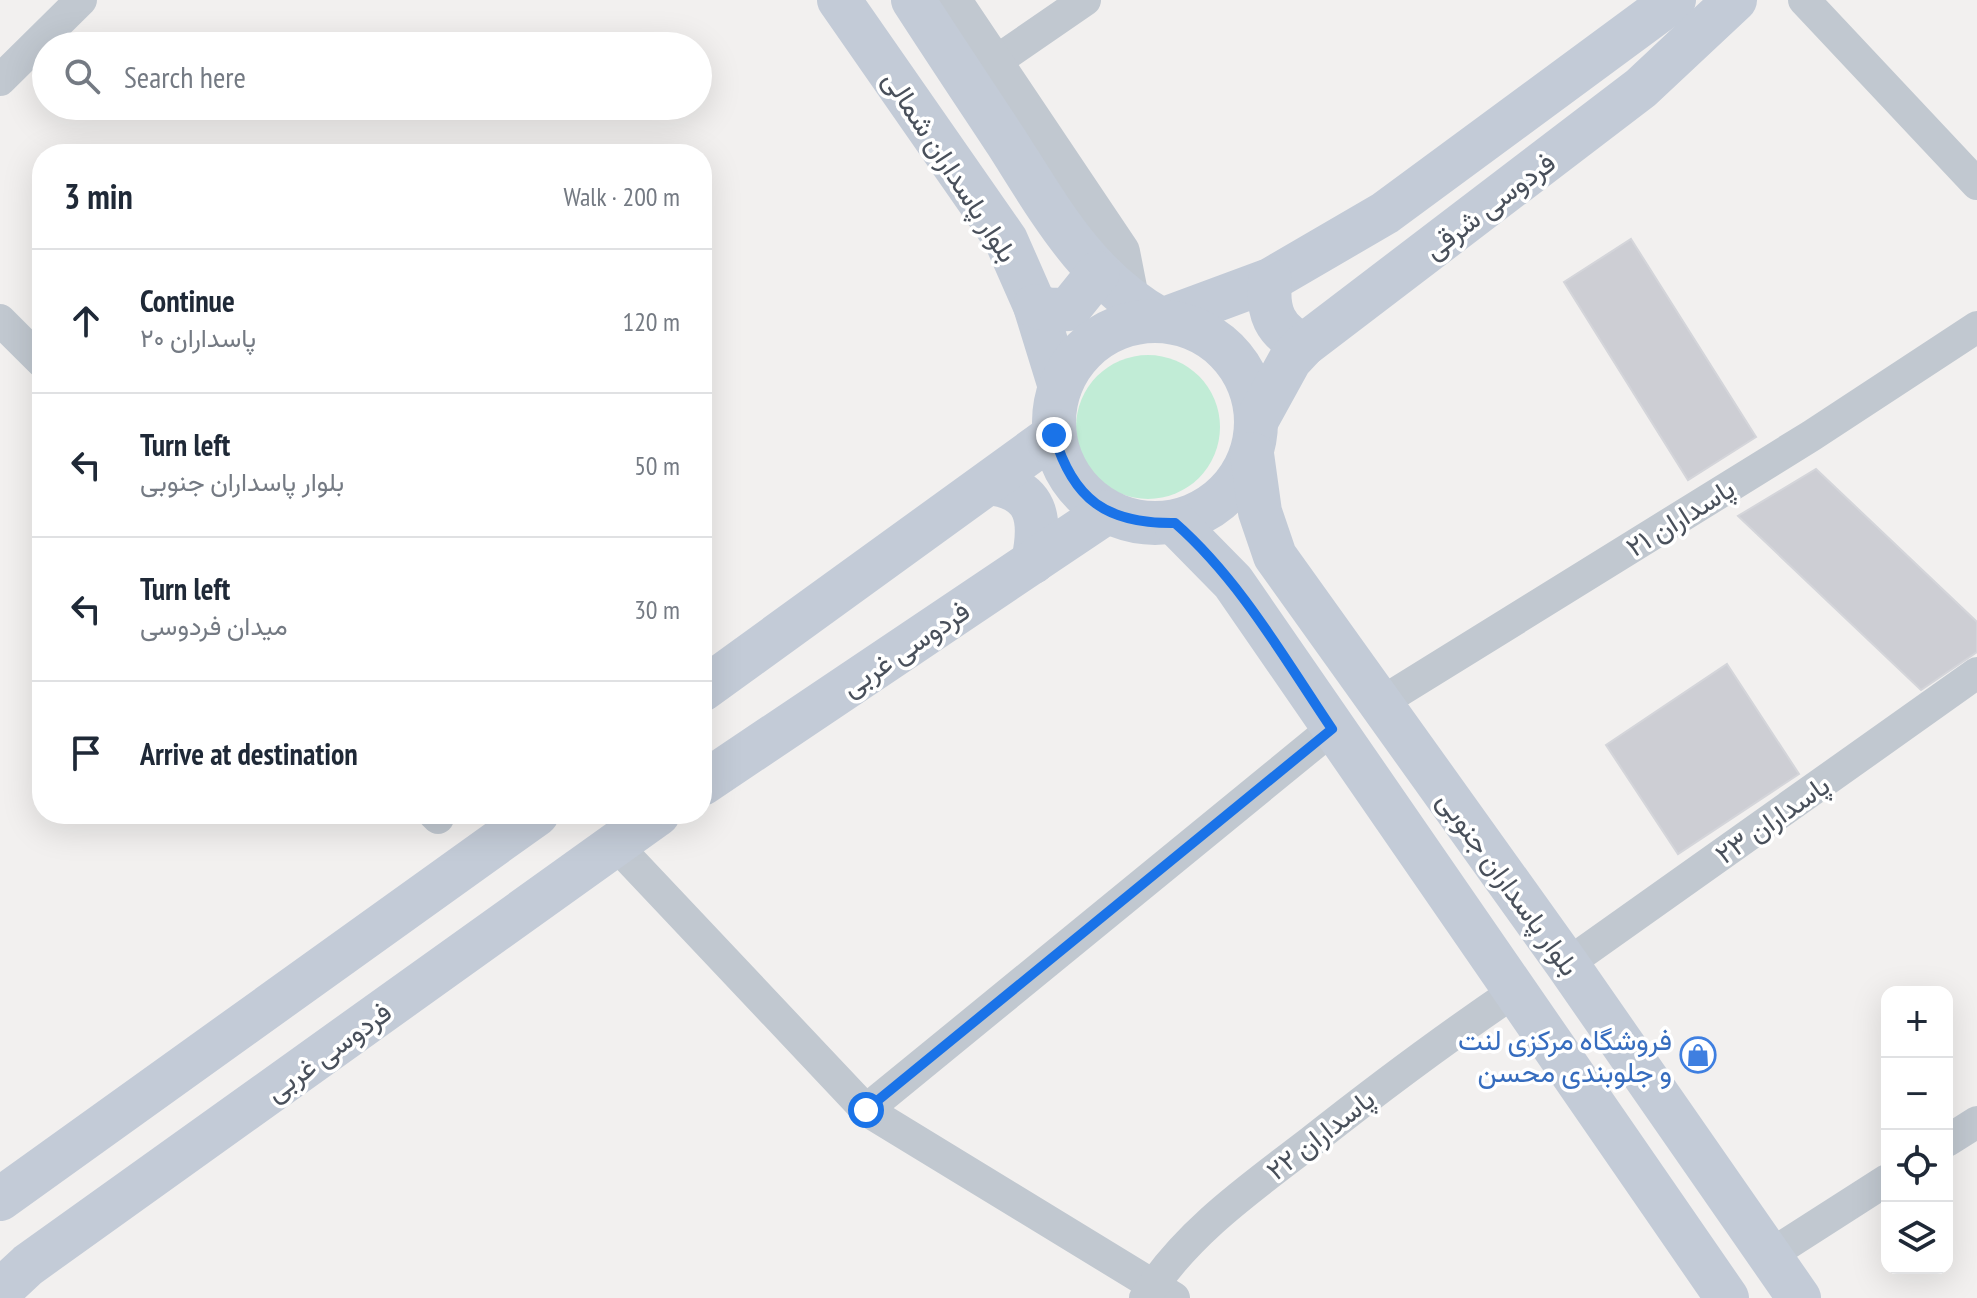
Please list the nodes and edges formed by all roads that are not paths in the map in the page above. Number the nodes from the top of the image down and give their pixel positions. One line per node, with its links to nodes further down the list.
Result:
1 (81, 0): 9 (street)
2 (839, 0): 17 (main road, بلوار پاسداران شمالی)
3 (913, 0): 13 (main road, بلوار پاسداران شمالی)
4 (951, 0): 11 (street, بلوار پاسداران شمالی)
5 (1085, 0): 11 (street)
6 (1674, 0): 16 (main road, فردوسی شرقی)
7 (1735, 0): 21 (main road, فردوسی شرقی)
8 (1804, 0): 14 (street)
9 (49, 32)
10 (32, 48): 12 (street)
11 (992, 64): 13 (street, بلوار پاسداران شمالی)
12 (0, 80)
13 (1046, 174): 15 (main road, بلوار پاسداران شمالی); 18 (street, بلوار پاسداران شمالی)
14 (1977, 184)
15 (1098, 273): 17 (main road); 18 (main road, بلوار پاسداران شمالی)
16 (1270, 280): 18 (main road, فردوسی شرقی); 21 (main road)
17 (1035, 306): 23 (main road, بلوار پاسداران شمالی)
18 (1146, 311): 23 (main road); 25 (main road)
19 (0, 320): 22 (street)
20 (1977, 327): 34 (street, پاسداران ۲۱)
21 (1304, 345): 25 (main road, فردوسی شرقی)
22 (32, 352)
23 (1060, 387): 24 (main road)
24 (1054, 435): 26 (main road); 27 (main road)
25 (1255, 437): 28 (main road); 29 (main road, بلوار پاسداران جنوبی)
26 (989, 483): 30 (main road); 33 (main road)
27 (1107, 512): 28 (main road); 30 (main road, فردوسی غربی)
28 (1175, 523): 31 (main road, بلوار پاسداران جنوبی)
29 (1275, 556): 31 (main road); 34 (main road, بلوار پاسداران جنوبی)
30 (1033, 562): 36 (main road, فردوسی غربی)
31 (1233, 582): 35 (main road, بلوار پاسداران جنوبی)
32 (1977, 673): 40 (street, پاسداران ۲۳)
33 (712, 683)
34 (1380, 703): 40 (main road, بلوار پاسداران جنوبی)
35 (1332, 729): 41 (main road, بلوار پاسداران جنوبی); 42 (street)
36 (712, 777)
37 (523, 824): 46 (main road)
38 (643, 824): 39 (main road, فردوسی غربی)
39 (614, 843): 42 (street); 48 (main road, فردوسی غربی)
40 (1567, 964): 47 (main road, بلوار پاسداران جنوبی)
41 (1514, 992): 49 (street, پاسداران ۲۲); 50 (main road, بلوار پاسداران جنوبی)
42 (866, 1110): 49 (street)
43 (1977, 1122): 44 (street)
44 (1953, 1137)
45 (1881, 1184): 47 (street)
46 (0, 1199)
47 (1770, 1255): 51 (main road, بلوار پاسداران جنوبی)
48 (0, 1291)
49 (1158, 1293)
50 (1715, 1294)
51 (1799, 1298)

